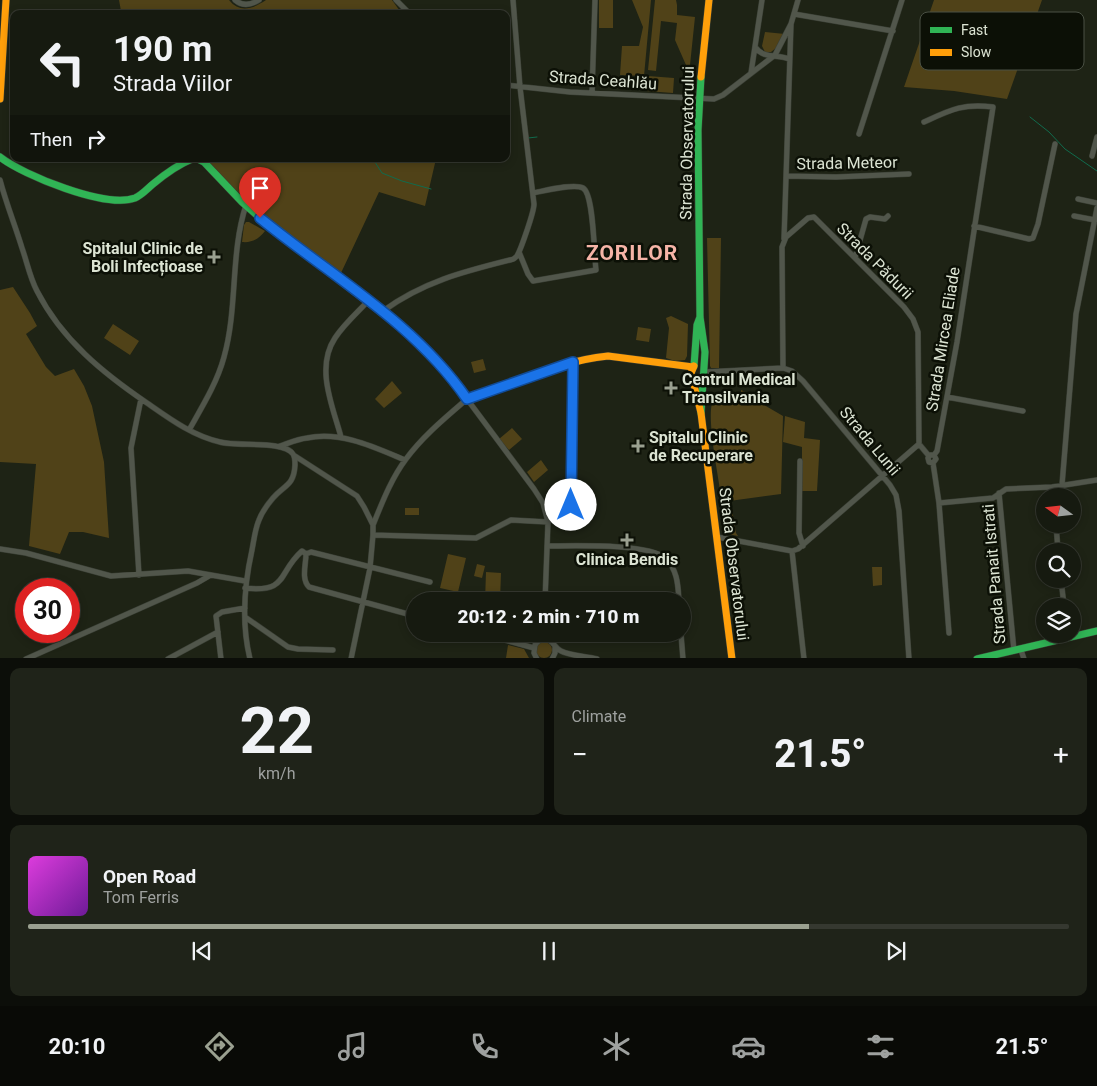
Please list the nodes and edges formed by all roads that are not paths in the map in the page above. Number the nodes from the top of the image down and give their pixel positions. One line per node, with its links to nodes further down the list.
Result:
1 (6, 0): 22 (street)
2 (235, 0): 3 (street)
3 (259, 0)
4 (396, 0): 11 (street)
5 (513, 0): 20 (street)
6 (594, 0): 21 (street)
7 (709, 0): 23 (street, Strada Observatorului)
8 (762, 0): 15 (street)
9 (798, 0): 12 (street, Strada Meteor)
10 (902, 0): 14 (street)
11 (406, 10)
12 (794, 14): 13 (street, Strada Meteor); 14 (street)
13 (791, 24): 16 (street); 17 (street, Strada Meteor)
14 (893, 31): 25 (street)
15 (756, 48): 16 (street); 18 (street)
16 (775, 55): 17 (street); 18 (street, Strada Ceahlău)
17 (789, 59): 33 (street, Strada Meteor)
18 (751, 73): 23 (street, Strada Ceahlău)
19 (510, 86): 20 (street, Strada Ceahlău)
20 (520, 87): 21 (street, Strada Ceahlău); 35 (street)
21 (592, 93): 23 (street, Strada Ceahlău)
22 (0, 99)
23 (699, 99): 51 (street, Strada Observatorului)
24 (924, 122): 43 (street, Strada Mircea Eliade)
25 (859, 134)
26 (1097, 137): 28 (street)
27 (1054, 144): 43 (street)
28 (1092, 156)
29 (0, 157): 30 (street)
30 (185, 162)
31 (204, 162): 38 (street)
32 (909, 174): 33 (street, Strada Meteor)
33 (786, 176): 44 (street, Strada Meteor)
34 (0, 180): 57 (street)
35 (533, 193): 47 (street); 47 (street)
36 (1078, 199): 37 (street)
37 (1097, 203)
38 (246, 205): 49 (street); 61 (street)
39 (1097, 208): 42 (street)
40 (888, 216): 48 (street)
41 (1074, 216): 42 (street)
42 (1095, 220): 45 (street)
43 (974, 226): 56 (street, Strada Mircea Eliade)
44 (784, 238): 48 (street, Strada Pădurii); 54 (street)
45 (1090, 242): 46 (street); 71 (street)
46 (1097, 244)
47 (519, 252): 50 (street)
48 (855, 258): 63 (street, Strada Pădurii)
49 (369, 300): 50 (street); 62 (street)
50 (383, 312): 58 (street)
51 (700, 317): 53 (street, Strada Observatorului); 55 (street, Strada Observatorului)
52 (573, 362): 53 (street); 58 (street); 75 (street)
53 (690, 368): 55 (street); 55 (street); 60 (street, Strada Observatorului)
54 (782, 368): 55 (street); 69 (street, Strada Lunii)
55 (705, 372): 60 (street, Strada Observatorului)
56 (947, 397): 59 (street); 65 (street, Strada Mircea Eliade)
57 (142, 399): 61 (street); 86 (street)
58 (467, 399): 67 (street); 76 (street)
59 (1023, 411)
60 (701, 412): 79 (street, Strada Observatorului)
61 (189, 430): 64 (street)
62 (340, 437): 64 (street); 67 (street)
63 (919, 444): 65 (street); 69 (street)
64 (280, 446): 66 (street)
65 (932, 455): 74 (street, Strada Mircea Eliade)
66 (294, 456): 77 (street); 88 (street)
67 (405, 460): 77 (street)
68 (800, 461): 81 (street)
69 (883, 476): 81 (street); 122 (street, Strada Lunii)
70 (1097, 480): 71 (street)
71 (1062, 485): 72 (street)
72 (1052, 487): 73 (street)
73 (999, 493): 74 (street); 109 (street, Strada Panait Istrati)
74 (938, 502): 99 (street, Strada Mircea Eliade)
75 (555, 510)
76 (548, 522): 78 (street); 80 (street)
77 (373, 525): 78 (street)
78 (374, 535): 85 (street)
79 (717, 537): 83 (street); 120 (street, Strada Observatorului)
80 (548, 546): 91 (street); 92 (street)
81 (803, 546): 83 (street)
82 (0, 549): 86 (street)
83 (792, 551): 121 (street)
84 (304, 552): 85 (street); 90 (street); 93 (street)
85 (370, 568): 89 (street); 93 (street)
86 (139, 575): 87 (street)
87 (209, 576): 88 (street); 110 (street)
88 (245, 581): 90 (street)
89 (430, 582)
90 (245, 588): 94 (street)
91 (545, 592)
92 (678, 592)
93 (363, 602): 95 (street); 114 (street)
94 (245, 608): 96 (street); 98 (street)
95 (406, 614)
96 (245, 617): 108 (street); 113 (street)
97 (1097, 631): 100 (street)
98 (218, 632): 111 (street); 112 (street)
99 (949, 633)
100 (1081, 634)
101 (512, 642): 106 (street)
102 (537, 642): 106 (street)
103 (552, 642): 107 (street)
104 (682, 642): 119 (street)
105 (1044, 643): 109 (street)
106 (534, 648): 115 (street)
107 (555, 648): 116 (street); 118 (street)
108 (333, 650)
109 (1018, 651): 123 (street); 124 (street, Strada Panait Istrati)
110 (26, 658)
111 (168, 658)
112 (221, 658)
113 (250, 658)
114 (351, 658)
115 (537, 658)
116 (552, 658): 117 (street)
117 (559, 658)
118 (596, 658)
119 (683, 658)
120 (732, 658)
121 (804, 658)
122 (909, 658)
123 (977, 658)
124 (1024, 658)

